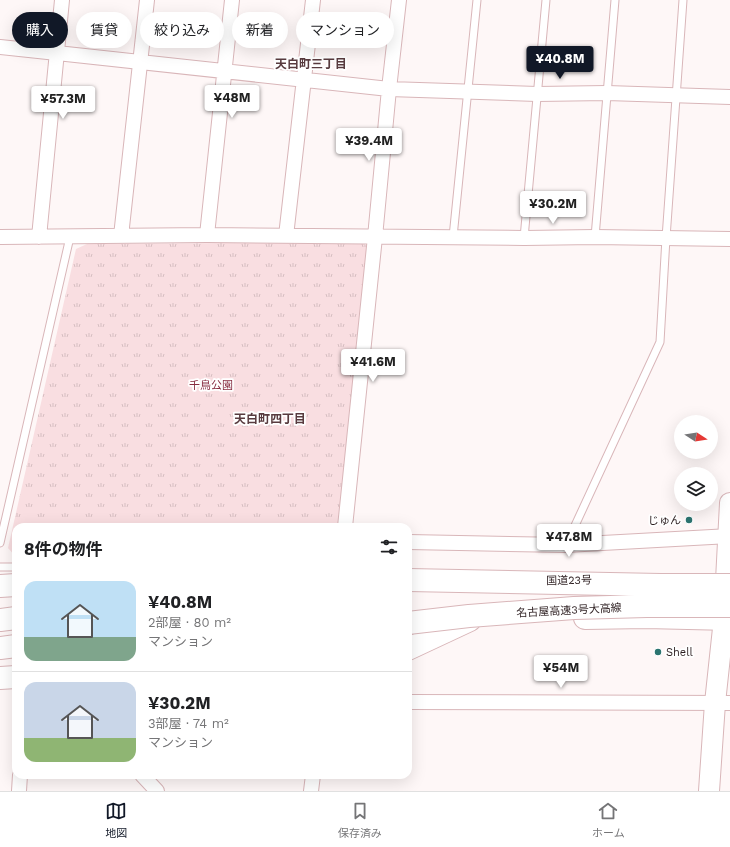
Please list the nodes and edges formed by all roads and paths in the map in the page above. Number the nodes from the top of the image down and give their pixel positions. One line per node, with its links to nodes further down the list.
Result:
1 (62, 0): 11 (street)
2 (147, 0): 12 (street)
3 (232, 0): 13 (street)
4 (313, 0): 14 (street)
5 (399, 0): 15 (street)
6 (477, 0): 16 (lane)
7 (546, 0): 18 (lane)
8 (615, 0): 17 (lane)
9 (683, 0): 19 (lane)
10 (0, 47): 11 (street)
11 (56, 53): 12 (street); 25 (street)
12 (141, 62): 13 (street); 21 (street)
13 (224, 71): 14 (street); 22 (street)
14 (304, 80): 15 (street); 23 (street)
15 (389, 89): 16 (street); 27 (street)
16 (467, 92): 18 (street); 28 (lane)
17 (607, 93): 18 (street); 19 (street); 30 (lane)
18 (538, 94): 29 (lane)
19 (676, 95): 20 (street); 31 (lane)
20 (730, 96)
21 (121, 236): 22 (street); 26 (street)
22 (207, 236): 23 (street)
23 (286, 236): 27 (street)
24 (0, 237): 25 (street)
25 (39, 237): 26 (street)
26 (70, 237): 37 (lane)
27 (375, 237): 28 (street); 34 (street)
28 (453, 237): 29 (street)
29 (524, 238): 30 (street)
30 (595, 238): 31 (street)
31 (666, 238): 32 (street); 38 (lane)
32 (730, 239)
33 (730, 503): 35 (street)
34 (345, 523)
35 (729, 536): 38 (street); 41 (street)
36 (412, 542): 38 (street)
37 (0, 543)
38 (566, 545)
39 (0, 567): 40 (lane)
40 (12, 567)
41 (729, 579): 42 (highway, bridge); 45 (highway, 国道23号); 46 (street)
42 (412, 580)
43 (12, 585): 44 (highway)
44 (0, 586)
45 (412, 589)
46 (728, 615): 49 (highway); 50 (highway, 名古屋高速3号大高線, bridge); 60 (street)
47 (12, 618): 48 (highway)
48 (0, 620)
49 (470, 620): 51 (highway); 53 (highway)
50 (412, 622)
51 (412, 622)
52 (12, 646): 54 (highway)
53 (412, 647)
54 (0, 648)
55 (12, 677): 56 (highway)
56 (0, 678)
57 (12, 684): 58 (street)
58 (0, 685)
59 (412, 702): 60 (street)
60 (722, 703): 67 (street)
61 (20, 779): 64 (street)
62 (146, 779): 65 (street)
63 (313, 779): 66 (street)
64 (19, 791)
65 (157, 791)
66 (312, 791)
67 (709, 791)

